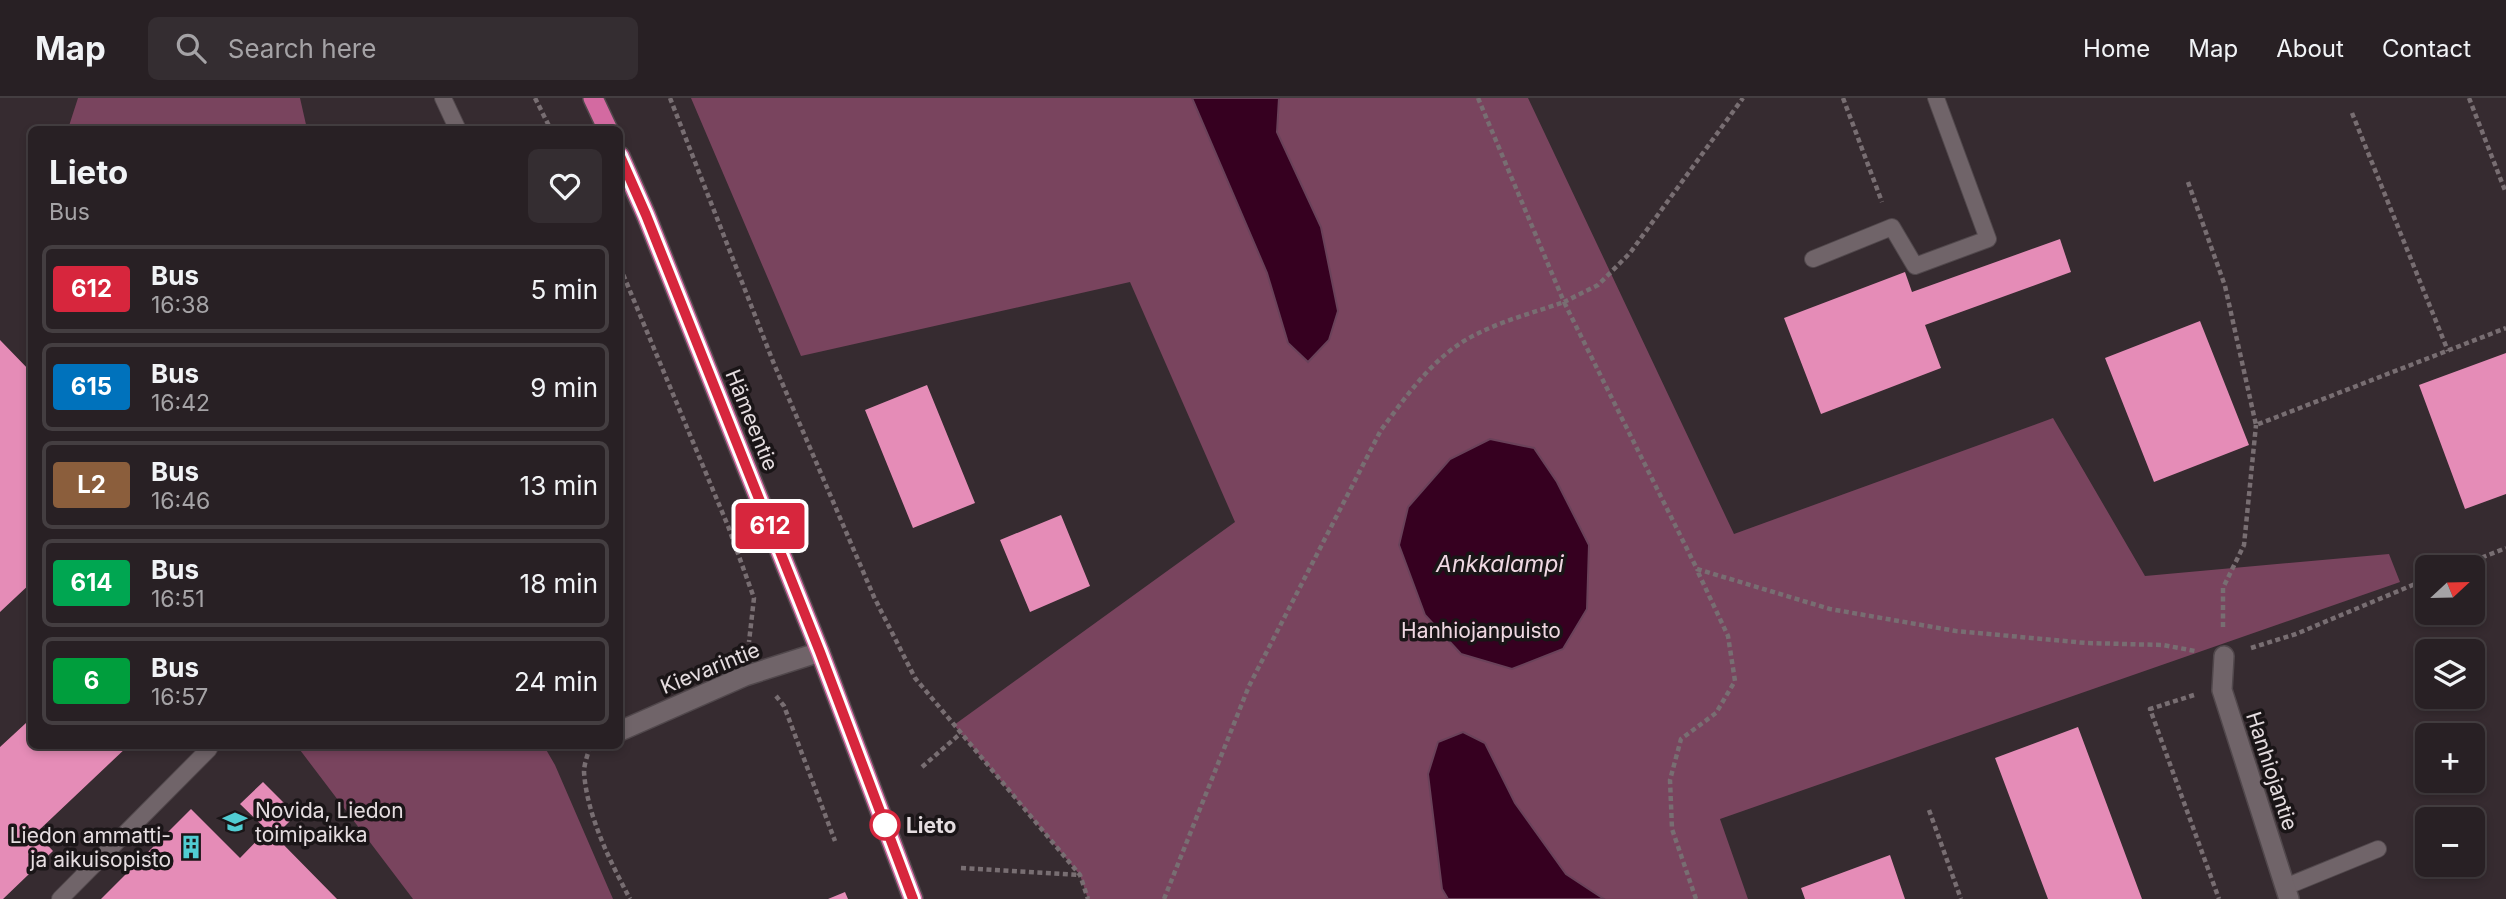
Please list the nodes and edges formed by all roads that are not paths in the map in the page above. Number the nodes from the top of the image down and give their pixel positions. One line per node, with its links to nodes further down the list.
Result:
1 (443, 98): 4 (lane)
2 (593, 98): 5 (highway)
3 (1936, 98): 7 (lane)
4 (456, 126)
5 (606, 126)
6 (623, 163): 8 (highway, Hämeentie)
7 (1813, 259)
8 (820, 652): 10 (street, Kievarintie); 15 (highway, Hämeentie)
9 (2224, 656): 13 (street, Hanhiojantie)
10 (623, 730)
11 (209, 749): 14 (lane)
12 (2378, 849): 13 (lane)
13 (2287, 893)
14 (60, 899)
15 (913, 899)

